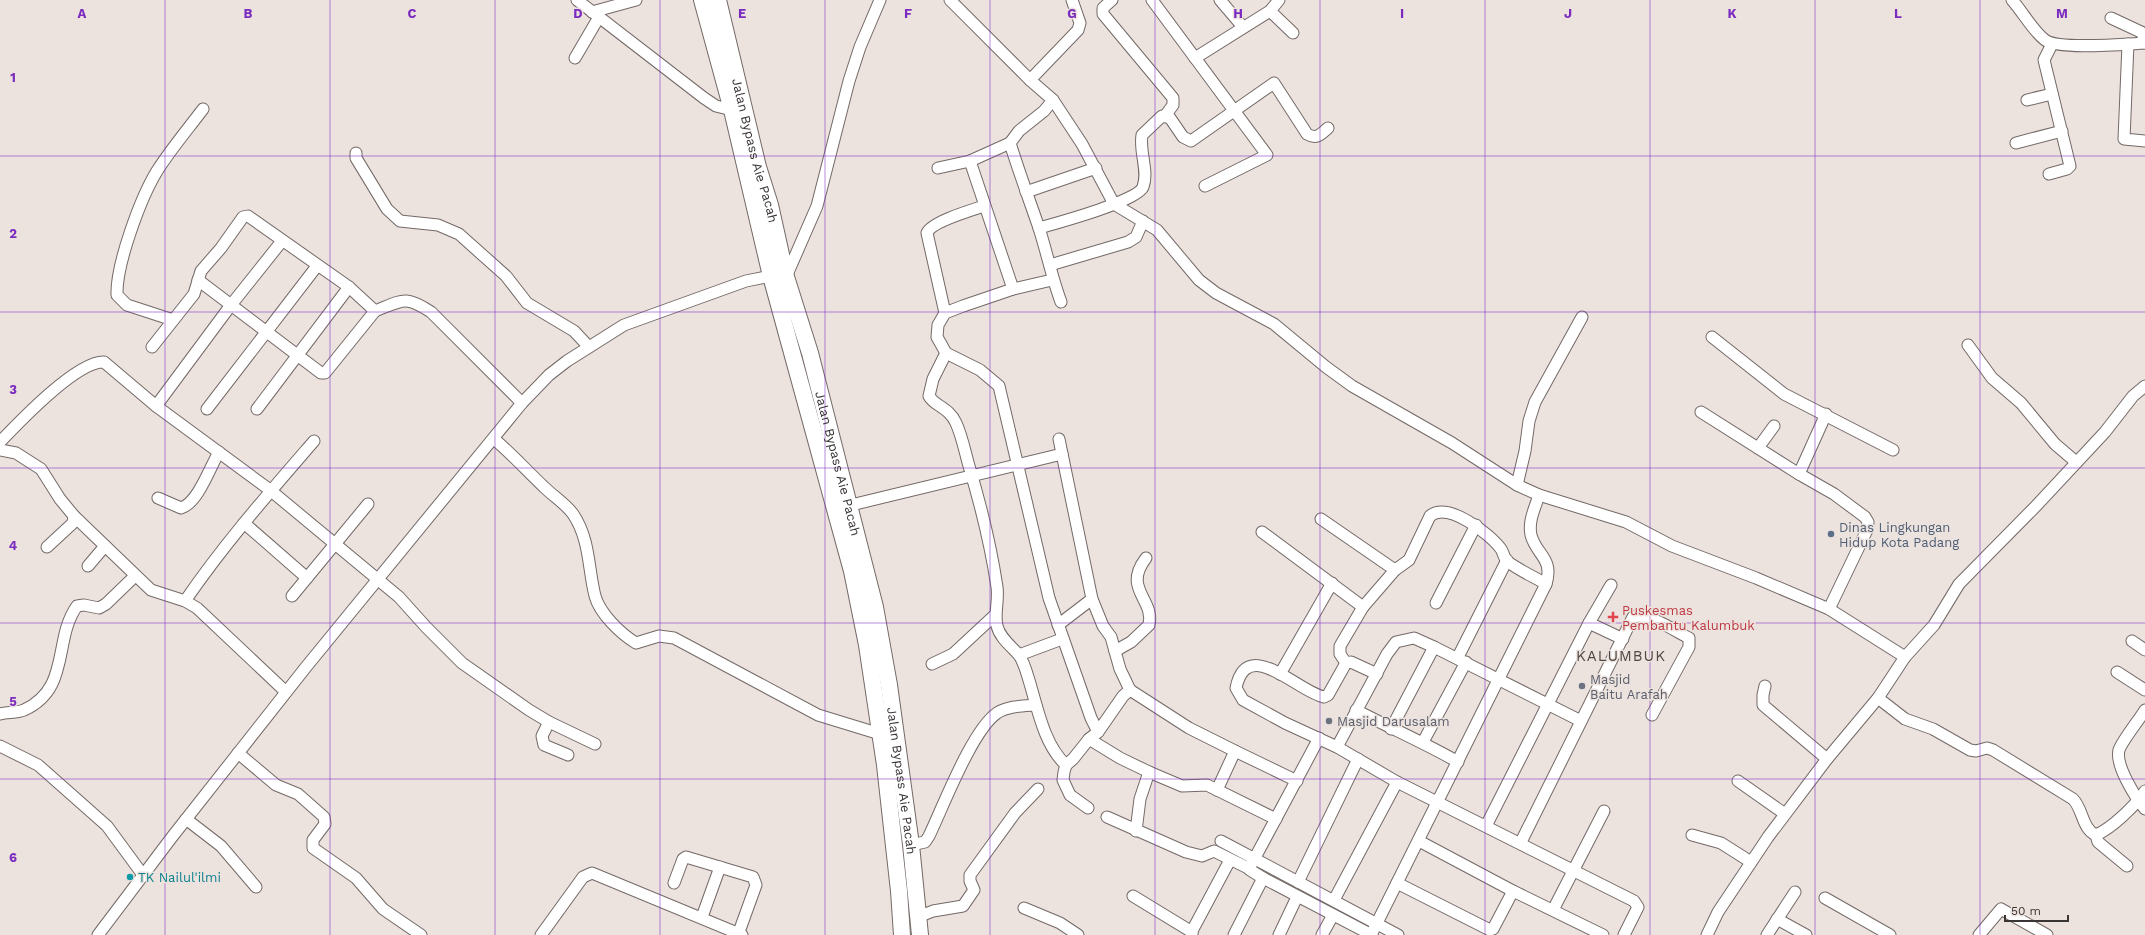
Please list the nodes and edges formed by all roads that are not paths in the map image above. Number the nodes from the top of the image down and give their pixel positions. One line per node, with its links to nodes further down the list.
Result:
1 (577, 0): 14 (street)
2 (636, 0): 14 (street)
3 (702, 0): 28 (highway)
4 (718, 0): 50 (highway, Jalan Bypass Aie Pacah)
5 (880, 0): 50 (street)
6 (950, 0): 23 (street)
7 (1072, 0): 23 (street)
8 (1112, 0): 30 (street)
9 (1152, 0): 22 (street)
10 (1220, 0): 16 (street)
11 (1279, 0): 13 (street)
12 (2012, 0): 19 (street)
13 (1270, 11): 16 (street); 17 (street)
14 (596, 15): 21 (street); 28 (street)
15 (2111, 18): 18 (street)
16 (1243, 27): 22 (street)
17 (1293, 33)
18 (2144, 43): 20 (street)
19 (2052, 44): 20 (street); 24 (street)
20 (2128, 44): 33 (street)
21 (575, 58)
22 (1195, 58): 29 (street)
23 (1030, 80): 25 (street)
24 (2052, 94): 26 (street); 32 (street)
25 (1053, 100): 34 (street); 39 (street)
26 (2027, 100)
27 (203, 109): 60 (street)
28 (732, 110): 50 (highway)
29 (1233, 110): 30 (street); 31 (street); 41 (street)
30 (1165, 116): 43 (street)
31 (1328, 128)
32 (2062, 131): 35 (street); 40 (street)
33 (2145, 141)
34 (1010, 143): 37 (street); 42 (street)
35 (2016, 143)
36 (356, 153): 65 (street)
37 (970, 161): 38 (street); 44 (street)
38 (938, 168)
39 (1096, 168): 42 (street); 43 (street)
40 (2049, 174)
41 (1205, 186)
42 (1026, 192): 46 (street)
43 (1114, 204): 45 (street); 46 (street)
44 (984, 206): 54 (street); 58 (street)
45 (1143, 221): 48 (street); 89 (street)
46 (1039, 228): 48 (street)
47 (282, 241): 49 (street); 51 (street); 56 (street)
48 (1050, 265): 52 (street)
49 (318, 266): 53 (street); 61 (street)
50 (779, 276): 65 (street); 94 (highway, Jalan Bypass Aie Pacah); 151 (highway)
51 (198, 280): 56 (street); 60 (street)
52 (1052, 280): 54 (street); 55 (street)
53 (349, 287): 57 (street); 67 (street)
54 (1012, 289): 58 (street)
55 (1061, 302)
56 (231, 305): 61 (street); 70 (street)
57 (375, 310): 67 (street); 69 (street)
58 (945, 313): 66 (street)
59 (1582, 317): 89 (street)
60 (173, 320): 64 (street)
61 (266, 332): 67 (street); 71 (street)
62 (1712, 337): 74 (street)
63 (1968, 345): 85 (street)
64 (152, 347)
65 (589, 347): 69 (street)
66 (946, 353): 86 (street); 88 (street)
67 (297, 356): 72 (street)
68 (2145, 386): 85 (street)
69 (522, 403): 76 (street)
70 (156, 406): 79 (street); 83 (street)
71 (207, 409)
72 (257, 409)
73 (1701, 412): 80 (street)
74 (1826, 414): 82 (street); 87 (street)
75 (1774, 426): 80 (street)
76 (494, 439): 109 (street); 151 (street)
77 (1059, 439): 84 (street)
78 (314, 441): 90 (street)
79 (0, 442)
80 (1758, 448): 87 (street)
81 (0, 450): 95 (street)
82 (1893, 450)
83 (219, 452): 90 (street); 92 (street)
84 (1062, 454): 86 (street); 114 (street)
85 (2076, 462): 129 (street)
86 (1019, 465): 88 (street); 121 (street)
87 (1799, 474): 118 (street)
88 (972, 476): 94 (street); 119 (street)
89 (1517, 485): 91 (street)
90 (270, 490): 97 (street); 100 (street)
91 (1539, 495): 111 (street); 118 (street)
92 (158, 498)
93 (368, 504): 100 (street)
94 (851, 505): 187 (highway, Jalan Bypass Aie Pacah)
95 (74, 516): 101 (street); 102 (street)
96 (1321, 519): 106 (street)
97 (244, 523): 108 (street); 115 (street)
98 (1476, 525): 104 (street); 106 (street); 116 (street)
99 (1262, 532): 110 (street)
100 (335, 545): 108 (street); 109 (street)
101 (105, 546): 105 (street); 107 (street)
102 (47, 547)
103 (1146, 558): 127 (street)
104 (1506, 560): 111 (street); 130 (street)
105 (88, 566)
106 (1395, 570): 117 (street)
107 (135, 576): 115 (street); 146 (street)
108 (307, 578): 113 (street)
109 (378, 581): 140 (street); 149 (street)
110 (1332, 583): 117 (street); 134 (street)
111 (1546, 584): 136 (street)
112 (1611, 585): 120 (street)
113 (292, 596)
114 (1092, 599): 121 (street); 127 (street)
115 (185, 601): 140 (street)
116 (1436, 603)
117 (1363, 606): 131 (street)
118 (1829, 609): 129 (street)
119 (995, 615): 128 (street); 132 (street)
120 (1589, 623): 123 (street); 142 (street)
121 (1058, 625): 122 (street)
122 (1062, 639): 128 (street); 152 (street)
123 (1623, 639): 147 (street); 148 (street)
124 (2132, 641): 126 (street)
125 (1434, 647): 130 (street); 135 (street); 150 (street)
126 (2145, 650)
127 (1115, 651): 138 (street)
128 (1019, 655): 143 (street)
129 (1905, 657): 141 (street)
130 (1462, 660): 136 (street); 154 (street)
131 (1346, 663): 134 (street); 135 (street)
132 (932, 664)
133 (2117, 672): 139 (street)
134 (1280, 674): 153 (street)
135 (1377, 674): 144 (street)
136 (1500, 679): 142 (street); 163 (street)
137 (1765, 686): 161 (street)
138 (1130, 690): 152 (street); 158 (street)
139 (2145, 690)
140 (286, 692): 159 (street)
141 (1878, 698): 161 (street); 183 (street)
142 (1549, 704): 148 (street); 180 (street)
143 (1036, 705): 164 (street); 187 (street)
144 (1356, 710): 150 (street); 157 (street)
145 (2145, 710): 173 (street)
146 (0, 714)
147 (1652, 716)
148 (1581, 721): 186 (street)
149 (548, 722): 155 (street); 160 (street)
150 (1391, 729): 154 (street)
151 (880, 734): 213 (highway)
152 (1094, 735): 164 (street); 165 (street)
153 (1319, 738): 157 (street); 166 (street)
154 (1423, 742): 163 (street)
155 (596, 744)
156 (0, 746): 194 (street)
157 (1338, 747): 162 (street)
158 (1235, 751): 166 (street); 170 (street)
159 (238, 752): 178 (street); 218 (street)
160 (568, 755)
161 (1827, 758): 176 (street)
162 (1358, 759): 168 (street); 196 (street)
163 (1458, 762): 172 (street)
164 (1066, 765): 174 (street)
165 (1149, 772): 170 (street); 181 (street)
166 (1297, 781): 179 (street)
167 (1738, 781): 176 (street)
168 (1397, 782): 172 (street); 205 (street)
169 (1038, 789): 210 (street)
170 (1217, 790): 179 (street)
171 (2145, 791): 173 (street)
172 (1439, 803): 180 (street); 185 (street)
173 (2142, 805): 183 (street)
174 (1088, 808)
175 (1604, 811): 193 (street)
176 (1785, 814): 189 (street)
177 (1108, 817): 181 (street)
178 (186, 819): 194 (street); 199 (street)
179 (1276, 819): 190 (street)
180 (1486, 826): 186 (street)
181 (1136, 831): 188 (street)
182 (1692, 835): 189 (street)
183 (2096, 835): 191 (street)
184 (1221, 841): 190 (street)
185 (1419, 841): 198 (street); 200 (street)
186 (1521, 842): 193 (street)
187 (911, 845): 210 (highway, Jalan Bypass Aie Pacah)
188 (1230, 860): 190 (street); 214 (street)
189 (1751, 862): 216 (street)
190 (1252, 865): 195 (street); 196 (street)
191 (2127, 866)
192 (720, 867): 197 (street); 209 (street); 215 (street)
193 (1573, 871): 207 (street); 228 (street)
194 (143, 875): 217 (street)
195 (1263, 878): 203 (street); 222 (street)
196 (1298, 882): 205 (street)
197 (674, 883)
198 (1397, 883): 200 (street); 212 (street)
199 (256, 887)
200 (1513, 891): 207 (street)
201 (1795, 892): 211 (street)
202 (1133, 896): 214 (street)
203 (1297, 896): 208 (street); 223 (street)
204 (1825, 898): 231 (street)
205 (1334, 900): 212 (street)
206 (1024, 908): 221 (street)
207 (1553, 910): 227 (street)
208 (1333, 915): 224 (street); 225 (street)
209 (702, 917): 215 (street); 219 (street)
210 (918, 917): 213 (highway); 220 (highway, Jalan Bypass Aie Pacah)
211 (1777, 919): 229 (street); 230 (street)
212 (1376, 924): 225 (street); 226 (street)
213 (901, 930)
214 (1192, 933)
215 (740, 934)
216 (1710, 934)
217 (98, 935)
218 (421, 935)
219 (541, 935)
220 (920, 935)
221 (1078, 935)
222 (1234, 935)
223 (1279, 935)
224 (1322, 935)
225 (1372, 935)
226 (1398, 935)
227 (1603, 935)
228 (1624, 935)
229 (1767, 935)
230 (1806, 935)
231 (1890, 935)
232 (1979, 935): 233 (street)
233 (2047, 935)

